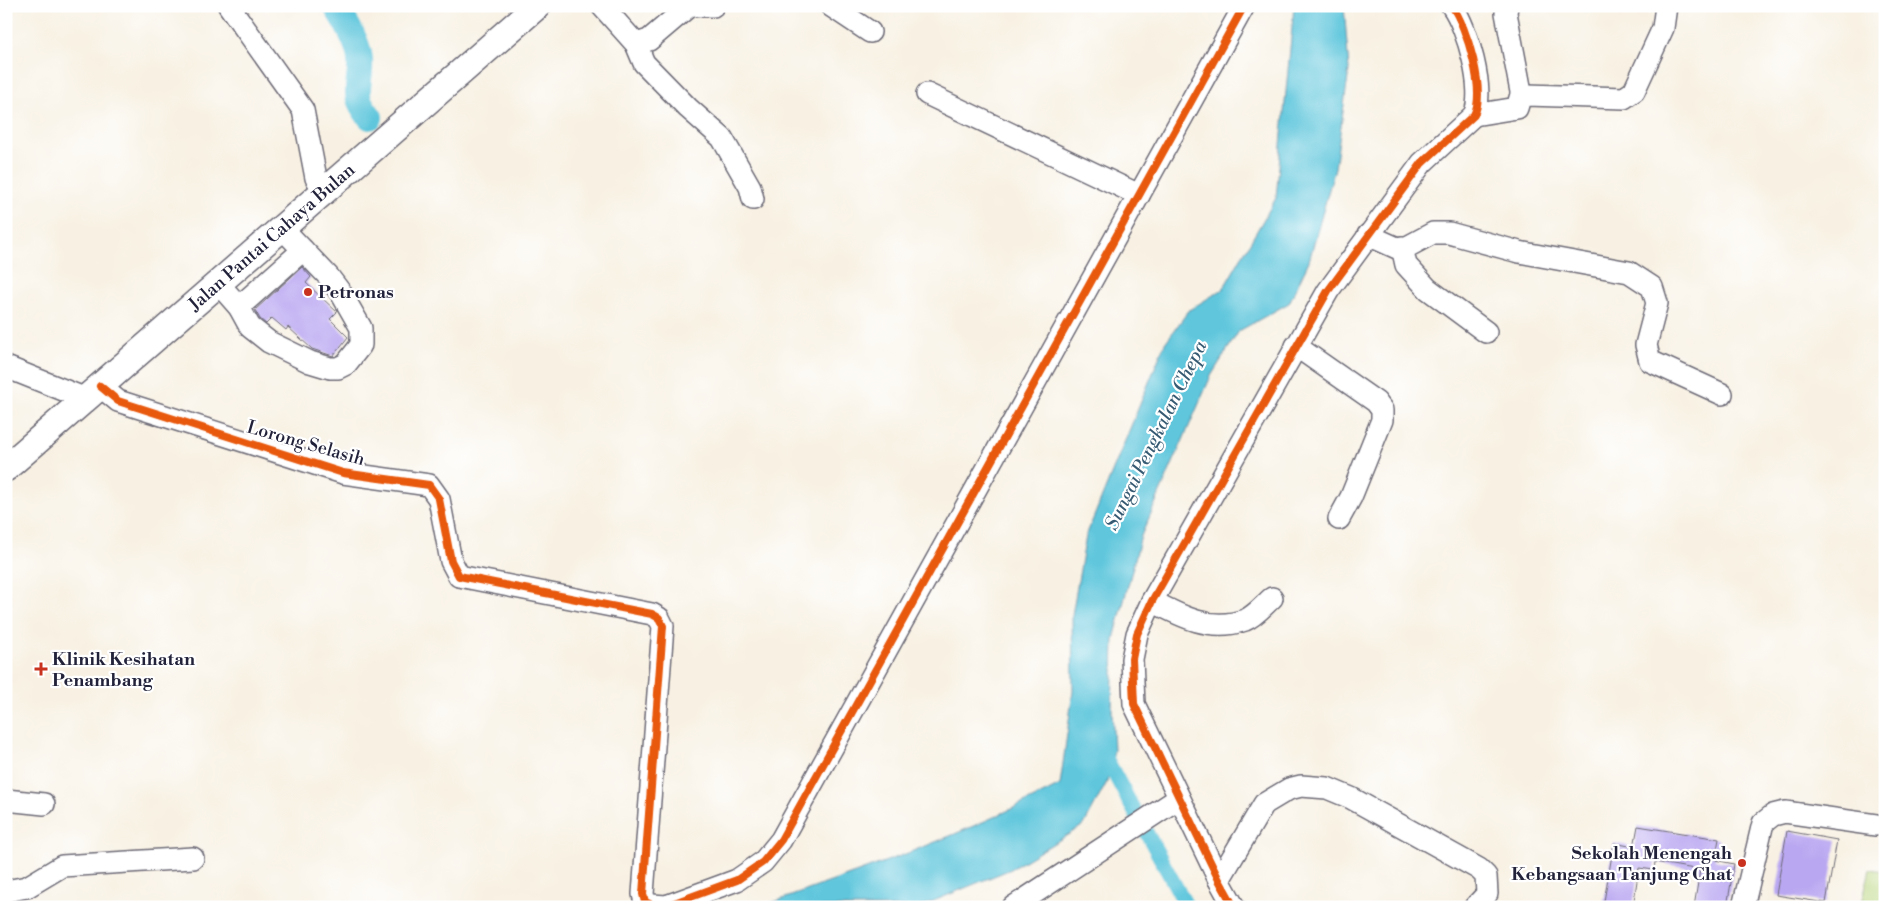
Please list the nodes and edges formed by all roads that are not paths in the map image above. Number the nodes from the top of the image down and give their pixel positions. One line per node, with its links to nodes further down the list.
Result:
1 (229, 6): 17 (street)
2 (537, 6): 17 (main road, Jalan Pantai Cahaya Bulan)
3 (602, 6): 13 (street)
4 (689, 6): 13 (street)
5 (699, 6): 6 (street)
6 (713, 6)
7 (831, 6): 12 (street)
8 (1244, 6): 18 (street)
9 (1452, 6): 16 (street)
10 (1507, 6): 15 (street)
11 (1666, 6): 15 (street)
12 (870, 32)
13 (636, 44): 19 (street)
14 (927, 94): 18 (street)
15 (1522, 97): 16 (street)
16 (1474, 114): 21 (street)
17 (324, 191): 20 (main road, Jalan Pantai Cahaya Bulan)
18 (1139, 195): 29 (street, Lorong Selasih)
19 (753, 199)
20 (282, 228): 23 (street); 24 (main road, Jalan Pantai Cahaya Bulan)
21 (1368, 235): 22 (street); 27 (street)
22 (1402, 247): 26 (street); 30 (street)
23 (303, 250): 25 (street); 25 (street)
24 (218, 283): 25 (street); 29 (main road, Jalan Pantai Cahaya Bulan)
25 (239, 307)
26 (1486, 332)
27 (1296, 346): 32 (street); 34 (street)
28 (6, 367): 29 (street, Lorong Selasih)
29 (93, 392): 31 (main road, Jalan Pantai Cahaya Bulan)
30 (1722, 394)
31 (6, 468)
32 (1339, 519)
33 (1272, 598): 34 (street)
34 (1152, 601): 35 (street)
35 (1179, 798): 40 (street); 42 (street)
36 (6, 800): 37 (street)
37 (44, 804)
38 (1876, 825): 45 (street)
39 (192, 858): 41 (street)
40 (1218, 880): 43 (street); 44 (street)
41 (6, 891)
42 (1013, 907)
43 (1234, 907)
44 (1475, 907)
45 (1743, 907)

